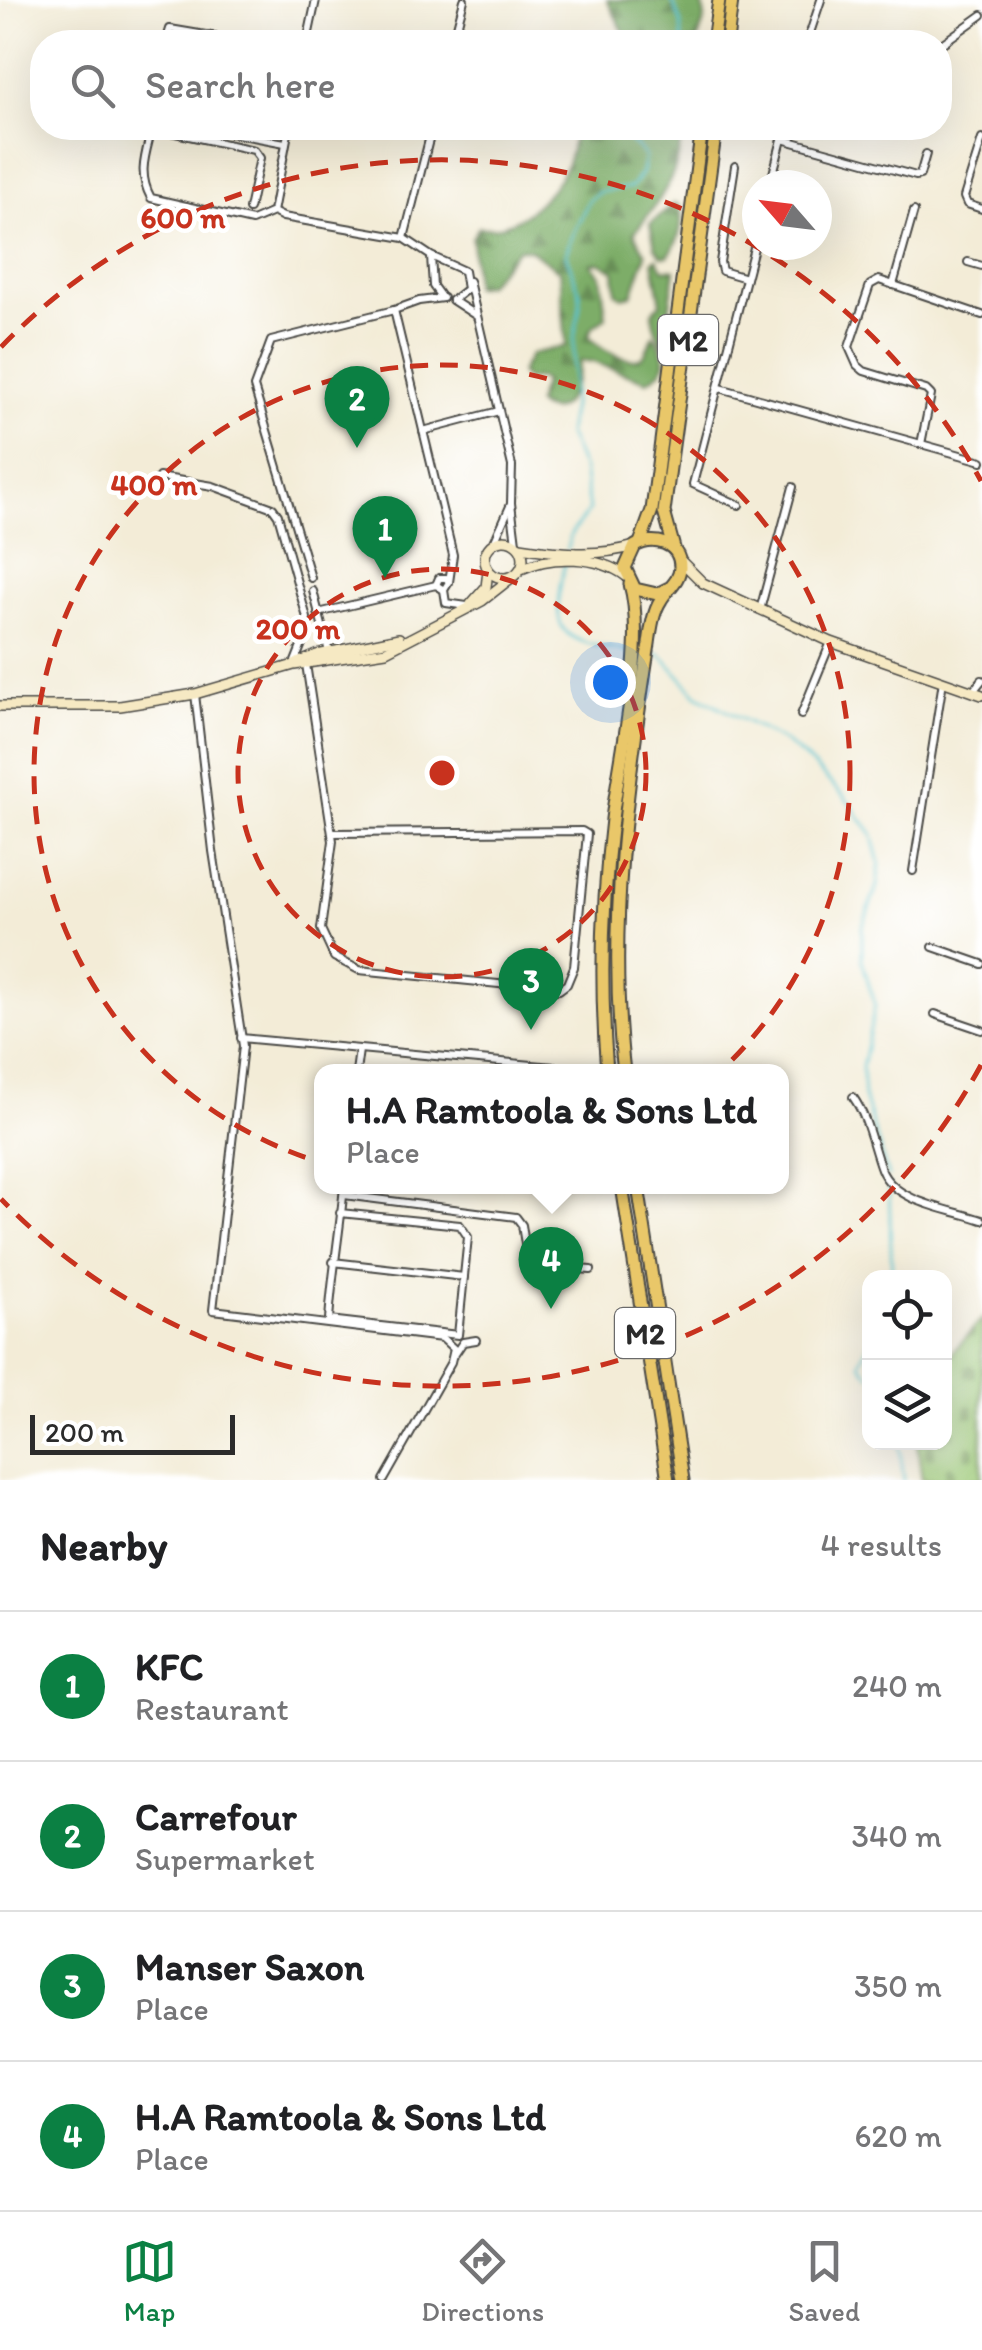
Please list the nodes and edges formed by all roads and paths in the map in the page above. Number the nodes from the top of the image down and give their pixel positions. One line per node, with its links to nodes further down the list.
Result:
1 (316, 0): 7 (street)
2 (464, 0): 8 (street)
3 (719, 0): 9 (highway)
4 (732, 0): 10 (highway)
5 (821, 0): 11 (street)
6 (982, 15): 12 (street)
7 (310, 30)
8 (456, 30)
9 (715, 30)
10 (728, 30)
11 (811, 30)
12 (952, 36)
13 (982, 139): 28 (street)
14 (149, 140): 30 (street)
15 (208, 140): 27 (street)
16 (270, 140): 23 (street)
17 (287, 140): 23 (street)
18 (429, 140): 31 (street)
19 (700, 140): 57 (highway, M2)
20 (714, 140): 59 (highway, M2)
21 (782, 140): 26 (street)
22 (786, 140): 24 (street)
23 (286, 143): 30 (street)
24 (926, 154)
25 (735, 166): 38 (street)
26 (774, 170)
27 (248, 209)
28 (982, 209)
29 (914, 211): 40 (street)
30 (273, 212): 31 (street)
31 (404, 238): 32 (street)
32 (431, 256): 35 (street); 39 (street)
33 (751, 260): 38 (street)
34 (968, 262): 36 (street)
35 (448, 265): 37 (street); 39 (street)
36 (982, 266)
37 (467, 276): 42 (street); 46 (street)
38 (746, 278): 47 (street)
39 (433, 284): 41 (street); 43 (street)
40 (893, 285): 45 (street); 50 (street)
41 (442, 298): 42 (street); 43 (street)
42 (453, 300): 46 (street)
43 (418, 301): 44 (street)
44 (394, 310): 49 (street); 62 (street)
45 (982, 315)
46 (476, 316): 48 (street)
47 (720, 388): 50 (street); 55 (street)
48 (499, 411): 49 (street); 54 (street)
49 (423, 431): 66 (street)
50 (921, 444): 51 (street)
51 (982, 461)
52 (159, 477): 75 (street)
53 (793, 487): 69 (street)
54 (512, 503): 56 (street); 58 (street)
55 (739, 505)
56 (494, 542): 58 (main road); 60 (main road)
57 (638, 544): 58 (main road); 59 (highway); 63 (highway, M2)
58 (518, 545): 61 (main road)
59 (677, 555): 64 (highway, M2); 65 (main road)
60 (488, 570): 61 (main road); 68 (main road)
61 (518, 572): 63 (main road); 68 (main road)
62 (311, 578)
63 (628, 579): 64 (highway); 73 (highway, M2)
64 (673, 584): 65 (main road); 73 (highway, M2)
65 (704, 584): 69 (main road)
66 (440, 587): 68 (street); 70 (street)
67 (313, 590): 70 (street)
68 (469, 606): 72 (main road)
69 (760, 610): 71 (main road)
70 (318, 613): 72 (street)
71 (831, 642): 76 (main road); 81 (street)
72 (330, 656): 74 (main road); 75 (main road)
73 (640, 659): 92 (highway, M2); 93 (highway, M2)
74 (306, 664): 75 (main road); 82 (street)
75 (294, 665): 79 (main road)
76 (943, 680): 78 (main road); 83 (street)
77 (982, 680): 78 (street)
78 (978, 693)
79 (195, 694): 80 (main road); 88 (street)
80 (0, 706)
81 (800, 715)
82 (333, 833): 82 (street)
83 (913, 871)
84 (933, 947): 85 (street)
85 (982, 964)
86 (935, 1014): 87 (street)
87 (982, 1030)
88 (242, 1038): 89 (street); 105 (street)
89 (359, 1050): 90 (street); 91 (street)
90 (357, 1064)
91 (518, 1064)
92 (607, 1064)
93 (623, 1064)
94 (853, 1097): 100 (street)
95 (343, 1194): 99 (street)
96 (364, 1194): 102 (street)
97 (623, 1194): 107 (highway, M2)
98 (639, 1194): 108 (highway, M2)
99 (340, 1213): 101 (street); 103 (street)
100 (982, 1220)
101 (332, 1262): 103 (street); 103 (street)
102 (592, 1270)
103 (464, 1276)
104 (476, 1340): 105 (street)
105 (454, 1355): 106 (street)
106 (384, 1480)
107 (668, 1480)
108 (683, 1480)

